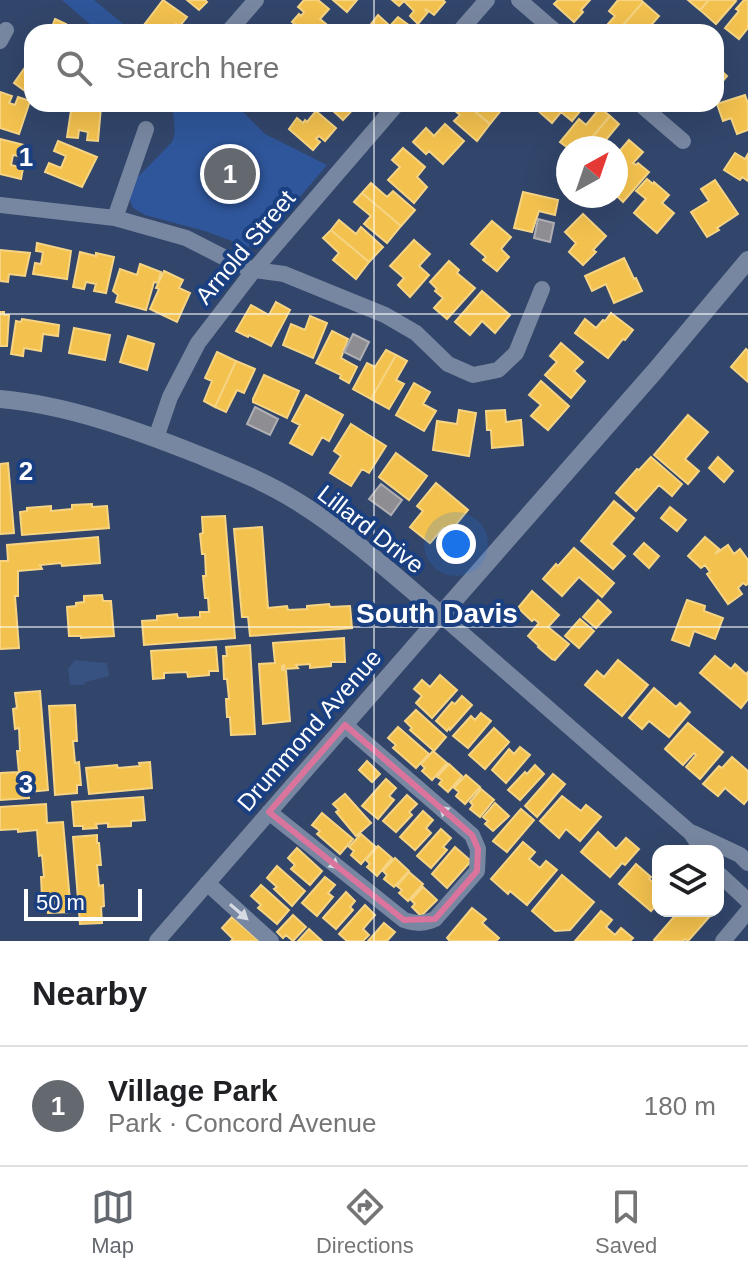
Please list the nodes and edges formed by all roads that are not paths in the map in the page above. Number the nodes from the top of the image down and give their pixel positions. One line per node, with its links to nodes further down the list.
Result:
1 (256, 0): 4 (street)
2 (487, 0): 5 (street)
3 (519, 0): 6 (street)
4 (235, 24)
5 (466, 24)
6 (547, 24)
7 (390, 112): 14 (street, Arnold Street)
8 (649, 112): 10 (street)
9 (146, 129): 12 (street)
10 (683, 141)
11 (0, 205): 12 (street)
12 (115, 218): 14 (street)
13 (748, 260): 18 (street, Drummond Avenue)
14 (254, 270): 15 (street); 17 (street, Arnold Street)
15 (542, 289)
16 (0, 399): 17 (street, Lillard Drive)
17 (156, 438): 18 (street, Lillard Drive)
18 (441, 615): 19 (street, Drummond Avenue); 21 (street, Lillard Drive)
19 (345, 725): 20 (street, Drummond Avenue); 20 (street, one-way to 19)
20 (269, 812): 25 (street, Drummond Avenue)
21 (691, 833): 22 (street, Lillard Drive); 23 (street, Lillard Drive)
22 (699, 845)
23 (748, 863)
24 (724, 879): 26 (street)
25 (207, 883): 28 (street, Drummond Avenue); 29 (street, one-way to 29)
26 (748, 901)
27 (748, 911): 30 (street)
28 (157, 941)
29 (271, 941)
30 (723, 941)

